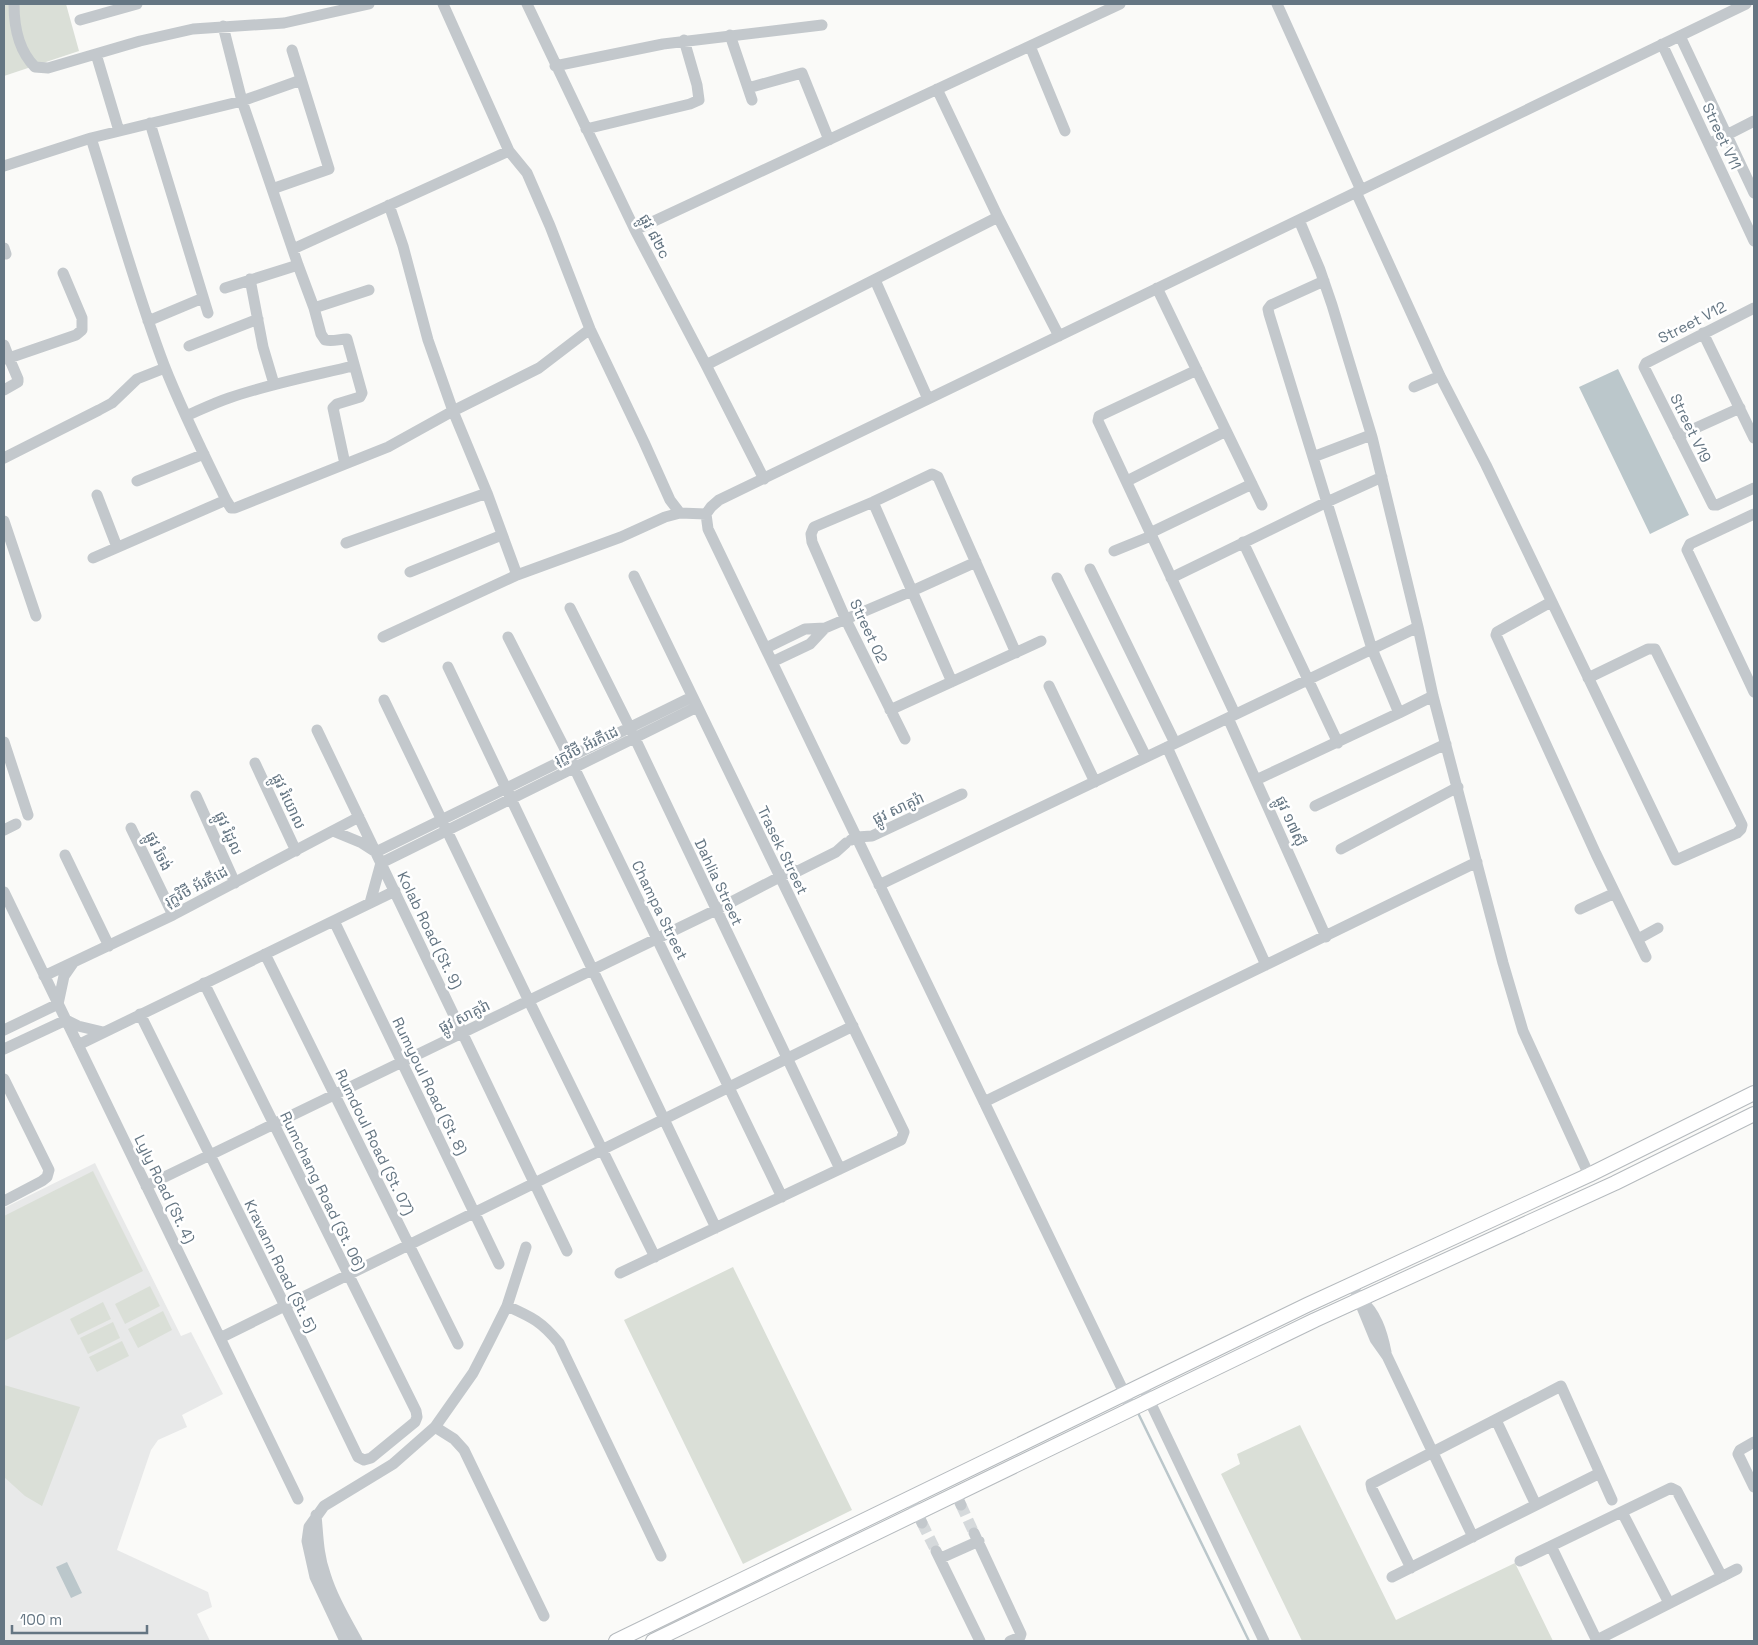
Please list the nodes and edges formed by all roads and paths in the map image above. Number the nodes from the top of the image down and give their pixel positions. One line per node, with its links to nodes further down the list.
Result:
1 (14, 4): 18 (street)
2 (136, 4): 9 (street)
3 (369, 4): 11 (street)
4 (443, 4): 34 (street)
5 (527, 4): 19 (street, ផ្លូវ ៨២c)
6 (1120, 4): 16 (street)
7 (1277, 4): 37 (street)
8 (1746, 4): 13 (street)
9 (80, 20)
10 (822, 25): 12 (street)
11 (223, 26): 18 (street); 24 (street)
12 (730, 35): 14 (street); 21 (street)
13 (1680, 36): 15 (street); 30 (street, Street V11)
14 (684, 40): 19 (street); 27 (street)
15 (1662, 44): 33 (street, Street V11); 37 (street)
16 (1030, 46): 22 (street); 29 (street)
17 (292, 50): 20 (street)
18 (96, 54): 28 (street)
19 (555, 66): 27 (street, ផ្លូវ ៨២c)
20 (301, 80): 24 (street); 36 (street)
21 (748, 88): 23 (street); 32 (street)
22 (937, 89): 32 (street); 40 (street)
23 (752, 100)
24 (242, 101): 26 (street); 36 (street)
25 (1754, 121): 30 (street)
26 (150, 123): 28 (street); 53 (street)
27 (586, 129): 42 (street, ផ្លូវ ៨២c)
28 (120, 130): 31 (street)
29 (1065, 131)
30 (1727, 135): 33 (street); 38 (street, Street V11)
31 (91, 138): 35 (street); 58 (street)
32 (828, 140): 42 (street)
33 (1709, 144): 43 (street, Street V11)
34 (509, 151): 39 (street); 59 (street)
35 (4, 166)
36 (272, 189): 44 (street)
37 (1358, 191): 41 (street); 70 (street)
38 (1754, 193)
39 (389, 205): 44 (street); 76 (street)
40 (998, 216): 48 (street); 61 (street)
41 (1299, 220): 49 (street); 51 (street)
42 (635, 230): 66 (street, ផ្លូវ ៨២c)
43 (1753, 237)
44 (293, 249): 45 (street)
45 (298, 265): 47 (street); 54 (street)
46 (63, 273): 64 (street)
47 (250, 279): 50 (street); 57 (street)
48 (875, 280): 66 (street); 74 (street)
49 (1324, 281): 79 (street); 83 (street)
50 (225, 288)
51 (1157, 288): 61 (street); 69 (street)
52 (369, 290): 54 (street)
53 (203, 298): 56 (street); 58 (street)
54 (314, 308): 67 (street)
55 (1754, 308): 60 (street, Street V12)
56 (208, 313)
57 (258, 318): 63 (street); 71 (street)
58 (148, 321): 68 (street)
59 (590, 329): 76 (street); 98 (street)
60 (1703, 333): 65 (street, Street V12); 75 (street)
61 (1059, 336): 74 (street)
62 (4, 345): 64 (street)
63 (188, 346)
64 (6, 359): 73 (street)
65 (1644, 364): 80 (street, Street V19)
66 (706, 365): 87 (street, ផ្លូវ ៨២c)
67 (353, 366): 71 (street); 85 (street)
68 (165, 368): 77 (street); 84 (street)
69 (1197, 370): 78 (street); 89 (street, ផ្លូវ ១៧ស៊ី)
70 (1440, 376): 72 (street); 117 (street)
71 (274, 384): 77 (street)
72 (1414, 387)
73 (4, 390)
74 (928, 399): 87 (street)
75 (1740, 408): 80 (street); 81 (street)
76 (453, 411): 85 (street); 92 (street)
77 (186, 416): 82 (street)
78 (1226, 431): 89 (street); 90 (street)
79 (1371, 435): 83 (street); 86 (street)
80 (1678, 436): 91 (street, Street V19)
81 (1754, 438)
82 (204, 454): 88 (street); 94 (street)
83 (1313, 457): 96 (street)
84 (4, 458)
85 (345, 464): 94 (street)
86 (1382, 477): 96 (street); 121 (street)
87 (764, 479): 99 (street)
88 (137, 481)
89 (1127, 481): 102 (street, ផ្លូវ ១៧ស៊ី)
90 (1252, 484): 97 (street); 102 (street)
91 (1754, 488)
92 (487, 493): 103 (street); 105 (street)
93 (96, 495): 106 (street)
94 (226, 500): 106 (street)
95 (873, 502): 109 (street); 116 (street); 120 (street, Street 02)
96 (1327, 502): 104 (street); 127 (street)
97 (1262, 505)
98 (680, 513): 99 (street); 112 (street)
99 (706, 514): 126 (street)
100 (1754, 516): 135 (street)
101 (4, 521): 119 (street)
102 (1151, 534): 107 (street); 115 (street, ផ្លូវ ១៧ស៊ី)
103 (502, 535): 111 (street); 112 (street)
104 (1243, 542): 115 (street); 132 (street)
105 (346, 543)
106 (117, 547): 108 (street)
107 (1114, 551)
108 (93, 558)
109 (976, 562): 116 (street); 128 (street)
110 (1090, 569): 148 (street)
111 (410, 572)
112 (517, 575): 123 (street)
113 (634, 576): 138 (street, Trasek Street)
114 (1057, 578): 149 (street)
115 (1171, 578): 141 (street, ផ្លូវ ១៧ស៊ី)
116 (912, 591): 120 (street); 133 (street)
117 (1551, 602): 131 (street); 181 (street)
118 (570, 608): 143 (street, Dahlia Street)
119 (36, 616)
120 (846, 620): 122 (street); 139 (street, Street 02)
121 (1418, 627): 127 (street); 136 (street)
122 (825, 628): 126 (street); 129 (street)
123 (383, 637)
124 (508, 637): 150 (street, Champa Street)
125 (1041, 641): 128 (street)
126 (766, 648): 129 (street)
127 (1372, 649): 132 (street); 140 (street)
128 (1016, 653): 133 (street)
129 (772, 662): 167 (street)
130 (448, 667): 155 (street)
131 (1588, 678): 131 (street)
132 (1309, 679): 141 (street); 146 (street)
133 (952, 682): 139 (street)
134 (1050, 686): 153 (street)
135 (1754, 692)
136 (1433, 696): 140 (street); 147 (street)
137 (384, 700): 161 (street)
138 (694, 702): 143 (street, រុក្ខវិថី អ័រគីដេ); 176 (street, Trasek Street)
139 (890, 710): 144 (street, Street 02)
140 (1399, 713): 146 (street)
141 (1232, 716): 148 (street); 152 (street, ផ្លូវ ១៧ស៊ី)
142 (317, 730): 160 (street, Kolab Road (St. 9))
143 (632, 733): 150 (street, រុក្ខវិថី អ័រគីដេ); 184 (street, Dahlia Street)
144 (904, 739)
145 (4, 742): 159 (street)
146 (1338, 742): 152 (street)
147 (1446, 744): 154 (street); 158 (street)
148 (1171, 745): 149 (street); 195 (street)
149 (1146, 757): 153 (street)
150 (572, 762): 155 (street, រុក្ខវិថី អ័រគីដេ); 189 (street, Champa Street)
151 (256, 763): 170 (street, ផ្លូវ រំយោល)
152 (1256, 780): 188 (street, ផ្លូវ ១៧ស៊ី)
153 (1095, 782): 178 (street)
154 (1458, 788): 169 (street); 173 (street)
155 (509, 793): 161 (street, រុក្ខវិថី អ័រគីដេ); 165 (street, រុក្ខវិថី អ័រគីដេ); 196 (street)
156 (962, 794): 167 (street, ផ្លូវ សាគូរ៉ា)
157 (196, 796): 177 (street, ផ្លូវ រំដូល)
158 (1314, 806)
159 (28, 815)
160 (359, 817): 166 (street, រុក្ខវិថី អ័រគីដេ); 171 (street, Kolab Road (St. 9))
161 (442, 820): 165 (street); 171 (street, រុក្ខវិថី អ័រគីដេ)
162 (16, 824): 164 (street)
163 (131, 828): 185 (street, ផ្លូវ រំចង់)
164 (4, 830)
165 (447, 830): 174 (street, រុក្ខវិថី អ័រគីដេ); 199 (street)
166 (333, 831): 170 (street, រុក្ខវិថី អ័រគីដេ); 171 (street)
167 (856, 837): 168 (street, ផ្លូវ សាគូរ៉ា); 178 (street)
168 (846, 843): 175 (street, ផ្លូវ សាគូរ៉ា); 175 (street, ផ្លូវ សាគូរ៉ា)
169 (1341, 849)
170 (296, 851): 177 (street, រុក្ខវិថី អ័រគីដេ)
171 (376, 852): 174 (street, Kolab Road (St. 9))
172 (65, 855): 191 (street)
173 (1477, 862): 188 (street); 222 (street)
174 (381, 863): 179 (street, Kolab Road (St. 9)); 182 (street)
175 (793, 870): 176 (street, ផ្លូវ សាគូរ៉ា)
176 (780, 877): 184 (street, ផ្លូវ សាគូរ៉ា); 203 (street, Trasek Street)
177 (235, 883): 185 (street, រុក្ខវិថី អ័រគីដេ)
178 (879, 885): 215 (street)
179 (394, 891): 182 (street); 206 (street, Kolab Road (St. 9))
180 (4, 892): 197 (street, Lyly Road (St. 4))
181 (1615, 893): 183 (street); 190 (street)
182 (370, 903): 186 (street)
183 (1580, 909)
184 (716, 910): 189 (street, ផ្លូវ សាគូរ៉ា); 209 (street, Dahlia Street)
185 (173, 915): 191 (street, រុក្ខវិថី អ័រគីដេ)
186 (334, 921): 192 (street); 210 (street, Rumyoul Road (St. 8))
187 (1658, 928): 190 (street)
188 (1326, 936): 195 (street)
189 (657, 939): 196 (street, ផ្លូវ សាគូរ៉ា); 212 (street, Champa Street)
190 (1638, 939): 193 (street)
191 (109, 946): 194 (street, រុក្ខវិថី អ័រគីដេ)
192 (265, 954): 198 (street); 214 (street, Rumdoul Road (St. 07))
193 (1646, 957)
194 (74, 962): 197 (street, រុក្ខវិថី អ័រគីដេ); 200 (street)
195 (1266, 965): 215 (street)
196 (593, 970): 199 (street, ផ្លូវ សាគូរ៉ា); 217 (street)
197 (44, 976): 200 (street, Lyly Road (St. 4))
198 (204, 983): 201 (street); 218 (street, Rumchang Road (St. 06))
199 (529, 1001): 206 (street, ផ្លូវ សាគូរ៉ា); 219 (street)
200 (58, 1004): 202 (street, Lyly Road (St. 4)); 204 (street)
201 (140, 1014): 205 (street); 220 (street, Kravann Road (St. 5))
202 (66, 1020): 205 (street); 207 (street, Lyly Road (St. 4)); 208 (street)
203 (852, 1026): 209 (street); 221 (street, Trasek Street)
204 (4, 1030)
205 (102, 1032): 207 (street)
206 (463, 1033): 210 (street, ផ្លូវ សាគូរ៉ា); 223 (street, Kolab Road (St. 9))
207 (78, 1044): 224 (street, Lyly Road (St. 4))
208 (4, 1049)
209 (787, 1058): 212 (street); 221 (street, Dahlia Street)
210 (402, 1062): 214 (street, ផ្លូវ សាគូរ៉ា); 227 (street, Rumyoul Road (St. 8))
211 (4, 1079): 226 (street)
212 (729, 1087): 217 (street); 225 (street, Champa Street)
213 (1754, 1093): 222 (main road)
214 (335, 1095): 218 (street, ផ្លូវ សាគូរ៉ា); 229 (street, Rumdoul Road (St. 07))
215 (984, 1102): 243 (street)
216 (1754, 1114): 237 (main road)
217 (663, 1119): 219 (street); 228 (street)
218 (274, 1124): 220 (street, ផ្លូវ សាគូរ៉ា); 235 (street, Rumchang Road (St. 06))
219 (602, 1150): 223 (street); 232 (street)
220 (210, 1155): 224 (street, ផ្លូវ សាគូរ៉ា); 238 (street, Kravann Road (St. 5))
221 (840, 1169): 225 (street)
222 (1589, 1175): 236 (main road)
223 (535, 1183): 227 (street); 231 (street, Kolab Road (St. 9))
224 (146, 1186): 240 (street, Lyly Road (St. 4))
225 (782, 1197): 228 (street)
226 (4, 1201)
227 (474, 1213): 229 (street); 233 (street, Rumyoul Road (St. 8))
228 (716, 1228): 232 (street)
229 (409, 1245): 235 (street); 241 (street, Rumdoul Road (St. 07))
230 (526, 1247): 239 (street)
231 (568, 1251)
232 (655, 1257): 234 (street)
233 (499, 1264)
234 (620, 1273)
235 (348, 1275): 238 (street); 246 (street, Rumchang Road (St. 06))
236 (1352, 1283): 237 (street); 242 (main road)
237 (1360, 1299): 244 (main road); 250 (street)
238 (285, 1306): 240 (street); 246 (street, Kravann Road (St. 5))
239 (507, 1306): 248 (street); 262 (street)
240 (220, 1338): 254 (street, Lyly Road (St. 4))
241 (458, 1344)
242 (1142, 1385): 243 (main road); 244 (street)
243 (1124, 1394): 245 (street); 253 (main road)
244 (1149, 1401): 245 (main road); 276 (street)
245 (1132, 1409): 259 (main road)
246 (416, 1411)
247 (1496, 1420): 250 (street); 251 (street); 256 (street)
248 (435, 1427): 258 (street); 269 (street)
249 (1754, 1442): 252 (street)
250 (1433, 1452): 260 (street); 264 (street)
251 (1600, 1473): 255 (street); 256 (street)
252 (1754, 1487)
253 (910, 1498): 259 (street); 272 (main road)
254 (298, 1499)
255 (1612, 1500)
256 (1536, 1505): 260 (street)
257 (1622, 1512): 261 (street); 267 (street); 268 (street)
258 (316, 1515): 270 (street); 271 (street)
259 (920, 1518): 273 (main road)
260 (1473, 1536): 264 (street)
261 (1551, 1546): 263 (street); 277 (street)
262 (660, 1556)
263 (1520, 1561)
264 (1411, 1568): 266 (street)
265 (1737, 1569): 267 (street)
266 (1392, 1577)
267 (1722, 1577): 268 (street)
268 (1669, 1603): 277 (street)
269 (544, 1616)
270 (345, 1641)
271 (357, 1641)
272 (616, 1641)
273 (653, 1641)
274 (980, 1641): 275 (street)
275 (1010, 1641)
276 (1264, 1641)
277 (1597, 1641)

